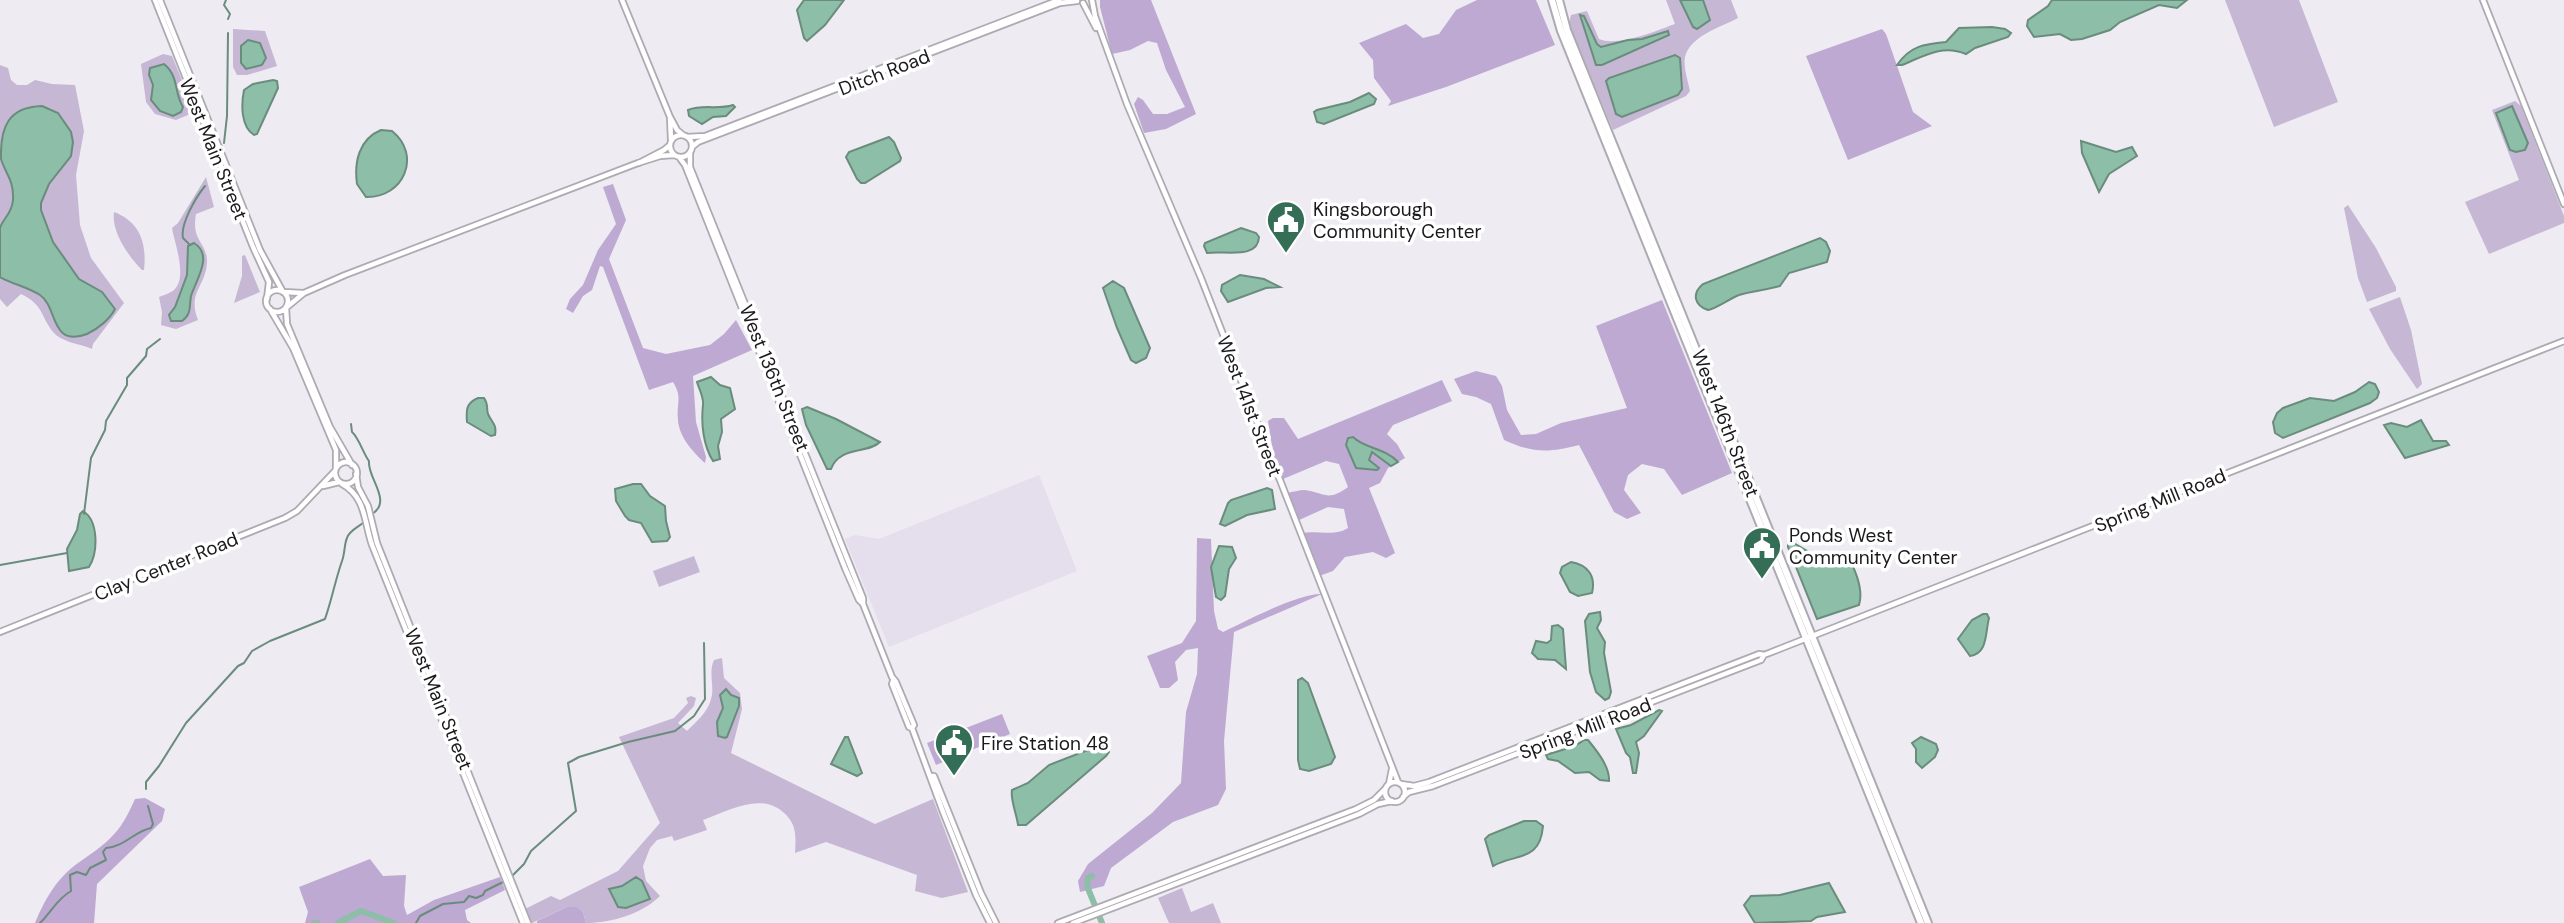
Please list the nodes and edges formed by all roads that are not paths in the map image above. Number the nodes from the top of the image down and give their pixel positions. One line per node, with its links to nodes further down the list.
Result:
1 (155, 0): 21 (street, West Main Street)
2 (160, 0): 19 (street, West Main Street)
3 (622, 0): 12 (street)
4 (1059, 0): 13 (street, Ditch Road)
5 (1076, 0): 10 (street); 15 (street, Ditch Road)
6 (1092, 0): 10 (street); 11 (street, West 141st Street)
7 (1552, 0): 25 (main road, West 146th Street)
8 (1559, 0): 25 (main road, West 146th Street)
9 (2483, 0): 18 (street)
10 (1083, 3): 11 (street, West 141st Street)
11 (1104, 44): 35 (street, West 141st Street)
12 (670, 117): 13 (street); 14 (street)
13 (685, 136): 14 (street, Ditch Road); 15 (street, West 136th Street)
14 (670, 143): 16 (street, West 136th Street); 17 (street)
15 (691, 150): 16 (street, Ditch Road); 31 (street, West 136th Street)
16 (677, 156): 17 (street); 31 (street, West 136th Street)
17 (638, 163): 20 (street)
18 (2564, 204)
19 (283, 292): 20 (street); 21 (street); 22 (street)
20 (304, 293): 22 (street)
21 (267, 299): 23 (street)
22 (286, 307): 23 (street); 26 (street)
23 (270, 309): 27 (street)
24 (2564, 342): 33 (street, Spring Mill Road)
25 (1738, 463): 33 (main road, West 146th Street)
26 (352, 465): 27 (street); 28 (street)
27 (336, 470): 29 (street); 30 (street, Clay Center Road)
28 (356, 474): 29 (street); 41 (street, West Main Street)
29 (341, 483): 30 (street); 41 (street, West Main Street)
30 (323, 486): 32 (street, Clay Center Road)
31 (863, 604): 36 (street, West 136th Street)
32 (0, 632)
33 (1808, 638): 34 (street, Spring Mill Road); 51 (main road, West 146th Street); 52 (main road, West 146th Street)
34 (1764, 655): 37 (street, Spring Mill Road); 39 (street, Spring Mill Road)
35 (1392, 769): 37 (street, West 141st Street); 38 (street)
36 (931, 776): 47 (street, West 136th Street); 48 (street, West 136th Street)
37 (1400, 783): 38 (street); 39 (street)
38 (1387, 786): 40 (street); 43 (street)
39 (1403, 797): 40 (street)
40 (1392, 801): 43 (street)
41 (506, 874): 42 (street, West Main Street)
42 (511, 885): 45 (street, West Main Street); 46 (street, West Main Street)
43 (1102, 909): 44 (street)
44 (1095, 911): 49 (street); 50 (street)
45 (523, 923)
46 (528, 923)
47 (990, 923)
48 (996, 923)
49 (1058, 923)
50 (1073, 923)
51 (1921, 923)
52 (1928, 923)

